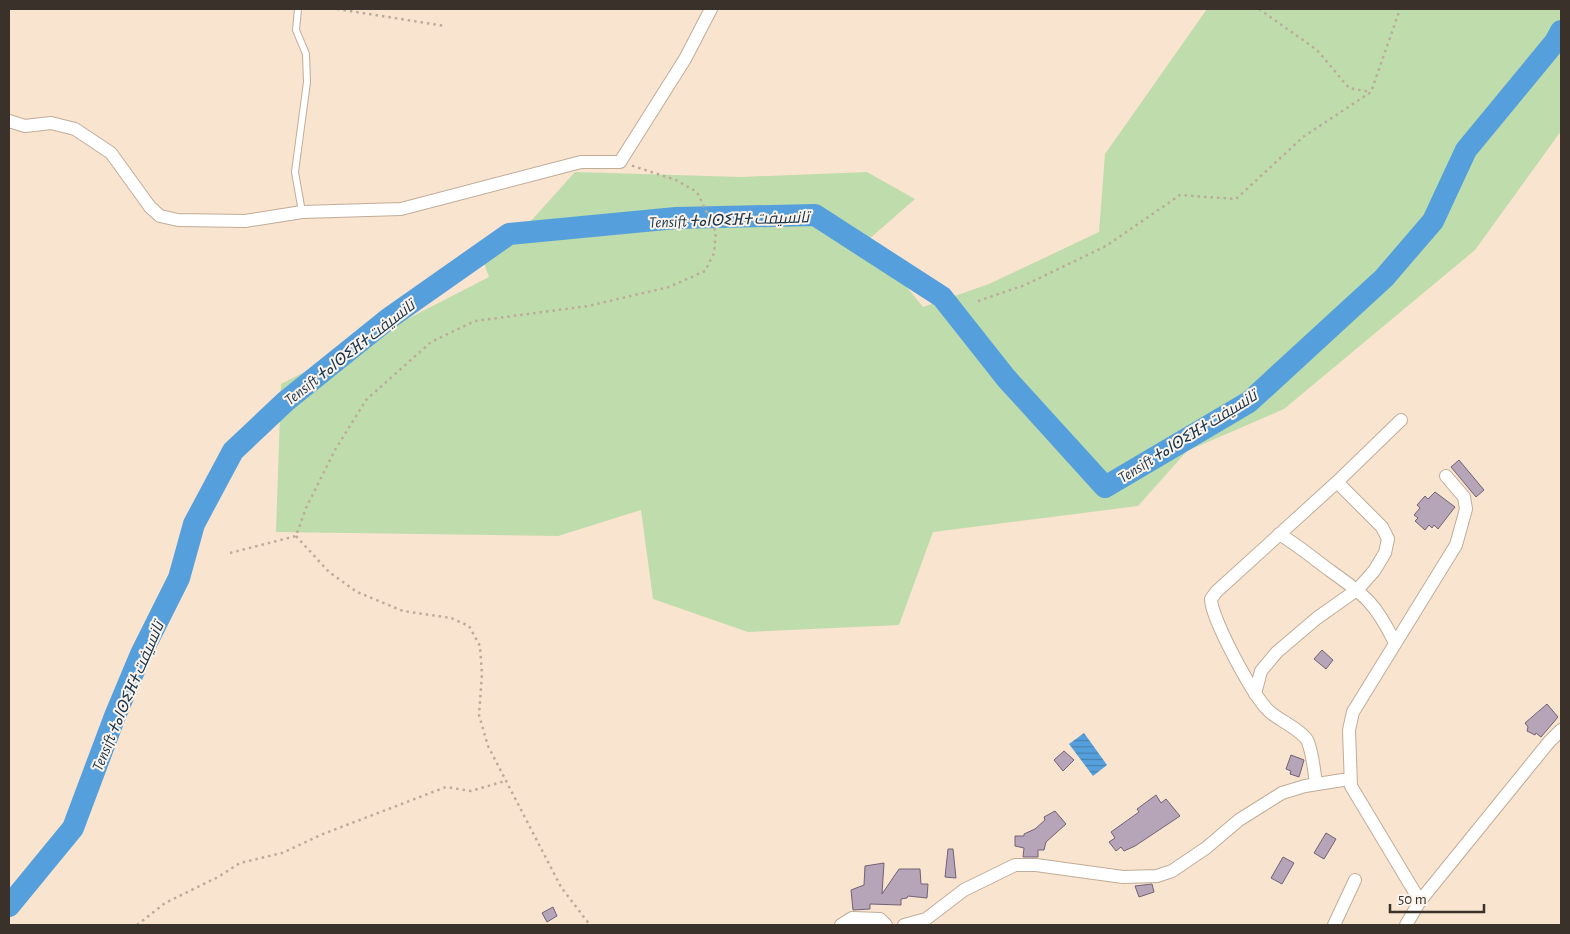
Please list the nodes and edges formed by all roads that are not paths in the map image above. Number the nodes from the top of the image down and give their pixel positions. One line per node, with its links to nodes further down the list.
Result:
1 (298, 9): 4 (lane)
2 (711, 9): 4 (street)
3 (9, 121): 4 (street)
4 (302, 212)
5 (1401, 420): 7 (street)
6 (1446, 476): 10 (street)
7 (1338, 482): 8 (street); 9 (street)
8 (1279, 534): 9 (street); 11 (street)
9 (1358, 590): 10 (street); 11 (street)
10 (1394, 642): 13 (street)
11 (1255, 694): 14 (street)
12 (1561, 730): 16 (street)
13 (1349, 779): 14 (street); 16 (street)
14 (1316, 784): 19 (street)
15 (1355, 880): 20 (street)
16 (1420, 902): 21 (street)
17 (841, 925): 18 (street)
18 (886, 925)
19 (904, 925)
20 (1334, 925)
21 (1406, 925)

